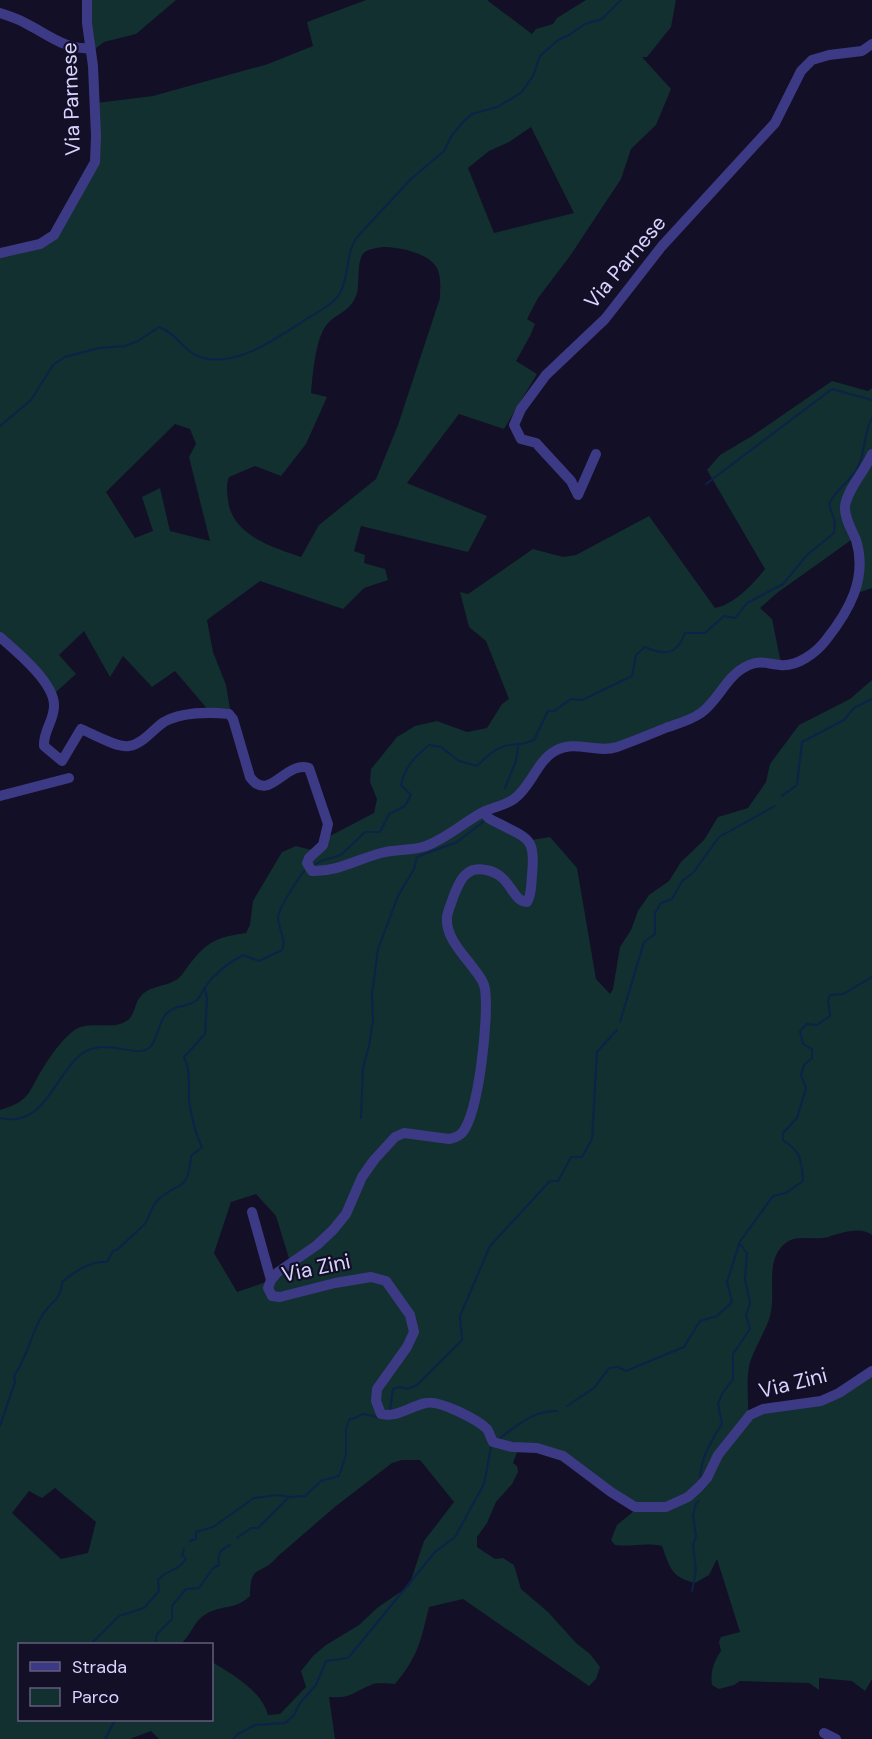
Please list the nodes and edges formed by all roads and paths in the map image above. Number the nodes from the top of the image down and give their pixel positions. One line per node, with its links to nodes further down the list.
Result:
1 (87, 0): 4 (street, Via Parnese)
2 (0, 12): 4 (street)
3 (872, 44): 6 (street, Via Parnese)
4 (89, 48): 5 (street, Via Parnese)
5 (0, 254)
6 (596, 454)
7 (872, 454): 11 (street)
8 (0, 637): 11 (street)
9 (69, 778): 10 (street)
10 (0, 796)
11 (484, 812): 13 (street, Via Zini)
12 (252, 1212): 13 (street)
13 (271, 1280): 14 (street, Via Zini)
14 (872, 1371)
15 (824, 1733): 16 (street)
16 (836, 1739)

